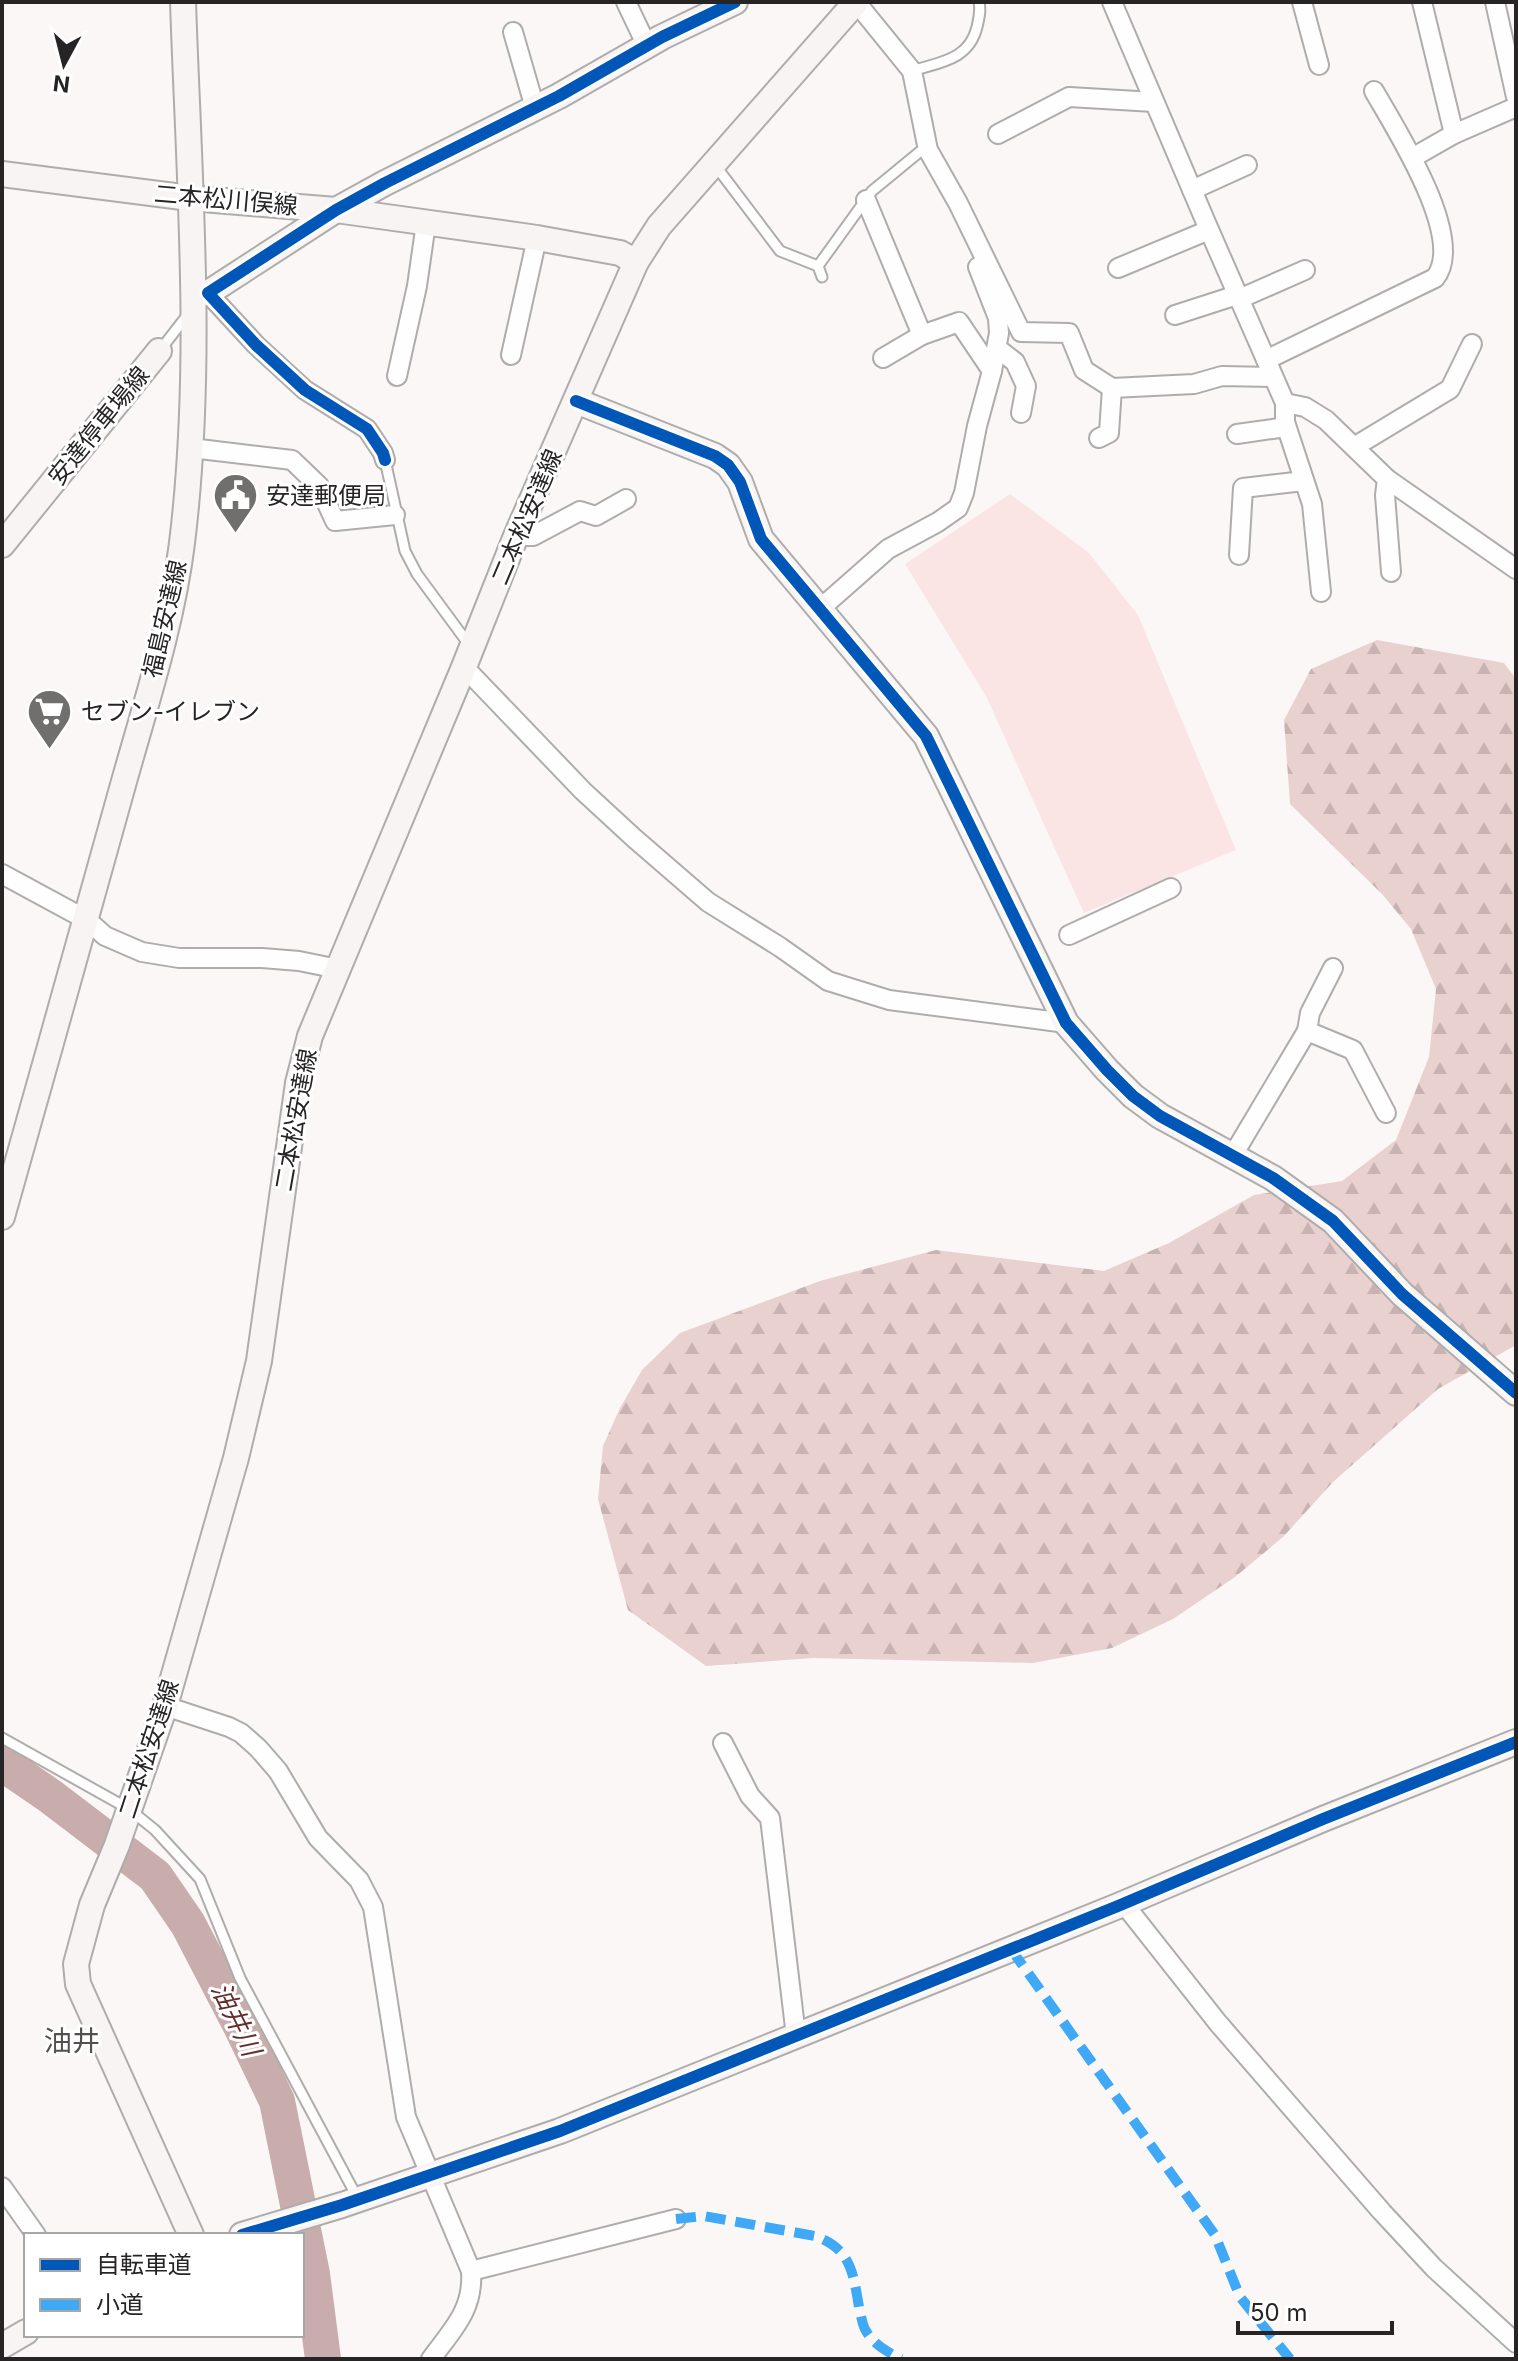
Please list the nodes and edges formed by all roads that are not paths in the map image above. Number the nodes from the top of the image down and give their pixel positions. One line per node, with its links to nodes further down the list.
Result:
1 (183, 2): 27 (main road, 福島安達線)
2 (626, 2): 11 (street)
3 (735, 2): 11 (main road)
4 (856, 2): 13 (street); 23 (main road, 二本松安達線)
5 (979, 2): 13 (lane)
6 (1112, 2): 16 (street)
7 (1302, 2): 12 (street)
8 (1422, 2): 20 (street)
9 (1495, 2): 15 (street)
10 (513, 32): 18 (street)
11 (647, 46): 18 (main road)
12 (1319, 65)
13 (912, 71): 21 (street)
14 (1374, 91): 22 (street)
15 (1516, 97)
16 (1154, 102): 19 (street); 26 (street)
17 (1516, 107): 20 (street)
18 (535, 108): 29 (main road)
19 (998, 134)
20 (1454, 134): 22 (street)
21 (928, 145): 28 (lane); 32 (street)
22 (1412, 158): 46 (street)
23 (713, 163): 28 (lane); 34 (main road, 二本松安達線)
24 (1247, 165): 26 (street)
25 (2, 174): 27 (main road, 二本松川俣線)
26 (1192, 190): 31 (street)
27 (190, 198): 29 (main road, 二本松川俣線); 38 (main road, 福島安達線)
28 (866, 200): 40 (street)
29 (336, 210): 30 (main road, 二本松川俣線); 38 (main road)
30 (426, 223): 33 (main road, 二本松川俣線); 48 (street)
31 (1209, 230): 35 (street); 37 (street)
32 (974, 235): 42 (street); 49 (street)
33 (537, 238): 34 (main road, 二本松川俣線); 44 (street)
34 (636, 262): 50 (main road, 二本松安達線)
35 (1118, 268)
36 (1305, 270): 37 (street)
37 (1238, 297): 39 (street); 46 (street)
38 (201, 299): 43 (lane, 安達停車場線); 57 (main road, 福島安達線); 58 (street)
39 (1175, 315)
40 (922, 335): 45 (street); 47 (street)
41 (1472, 344): 56 (street)
42 (997, 348): 47 (street); 52 (street)
43 (159, 351): 64 (main road, 安達停車場線)
44 (511, 355)
45 (883, 358)
46 (1270, 368): 49 (street); 51 (street)
47 (992, 371): 69 (street)
48 (397, 376)
49 (1112, 388): 55 (street)
50 (576, 401): 63 (main road, 二本松安達線); 69 (main road)
51 (1285, 403): 53 (street); 56 (street)
52 (1021, 413)
53 (1286, 427): 54 (street); 60 (street)
54 (1237, 434)
55 (1099, 438)
56 (1354, 447): 59 (street)
57 (191, 448): 62 (street); 73 (main road, 福島安達線)
58 (385, 460): 62 (lane)
59 (1387, 479): 66 (street); 67 (street)
60 (1304, 481): 65 (street); 68 (street)
61 (626, 499): 63 (street)
62 (395, 515): 70 (lane)
63 (516, 536): 70 (main road, 二本松安達線)
64 (2, 545)
65 (1239, 555)
66 (1516, 569)
67 (1391, 572)
68 (1321, 592)
69 (821, 608): 77 (main road)
70 (468, 658): 76 (main road, 二本松安達線); 77 (street)
71 (2, 874): 73 (street)
72 (1171, 888): 74 (street)
73 (87, 920): 76 (street); 81 (main road, 福島安達線)
74 (1069, 935)
75 (1333, 968): 78 (street)
76 (338, 969): 83 (main road, 二本松安達線)
77 (1066, 1023): 80 (main road)
78 (1307, 1031): 79 (street); 80 (street)
79 (1386, 1113)
80 (1233, 1155): 82 (main road)
81 (2, 1217)
82 (1516, 1393)
83 (165, 1706): 87 (main road, 二本松安達線); 90 (street)
84 (2, 1738): 87 (lane)
85 (1516, 1742): 88 (main road)
86 (723, 1743): 89 (street)
87 (129, 1809): 92 (lane); 95 (main road, 二本松安達線)
88 (1124, 1904): 89 (main road); 99 (street)
89 (796, 2036): 90 (main road)
90 (431, 2174): 92 (main road); 97 (street)
91 (2, 2187): 94 (street)
92 (350, 2203): 96 (main road)
93 (676, 2219): 97 (street)
94 (35, 2233)
95 (190, 2233)
96 (251, 2233)
97 (471, 2271): 101 (street)
98 (24, 2333): 100 (main road)
99 (1516, 2343)
100 (2, 2346)
101 (431, 2359)

